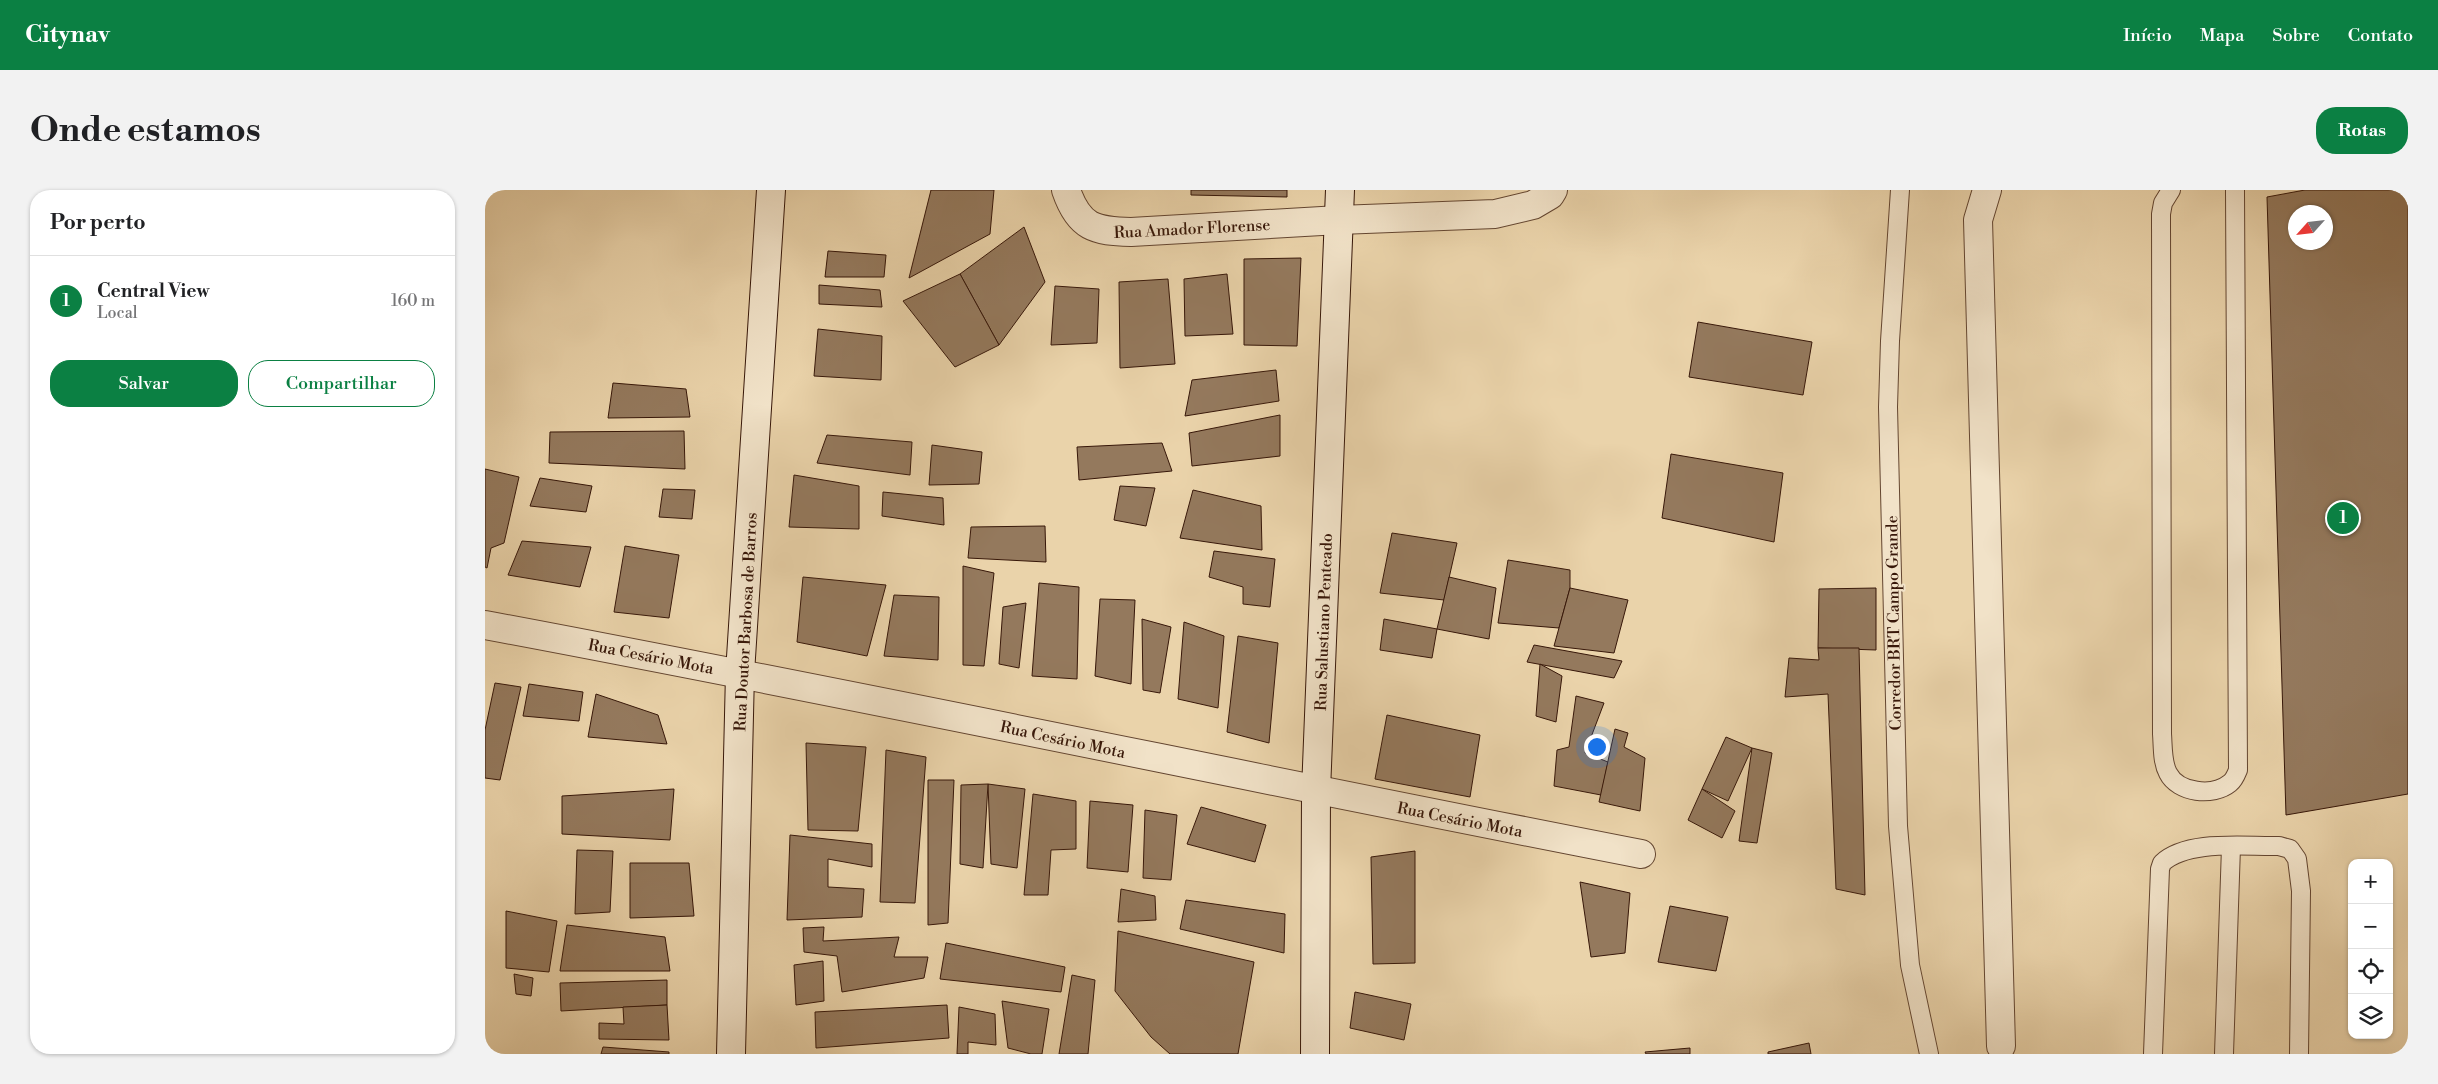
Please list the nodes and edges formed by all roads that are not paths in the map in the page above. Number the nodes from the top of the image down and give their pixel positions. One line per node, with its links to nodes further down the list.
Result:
1 (771, 190): 11 (street, Rua Doutor Barbosa de Barros)
2 (1067, 190): 9 (street, Rua Amador Florense)
3 (1340, 190): 9 (street, Rua Salustiano Penteado)
4 (1553, 190): 9 (street, Rua Amador Florense)
5 (1900, 190): 18 (lane, Corredor BRT Campo Grande)
6 (1987, 190): 15 (street)
7 (2171, 190): 8 (lane)
8 (2235, 190)
9 (1339, 220): 12 (street, Rua Salustiano Penteado)
10 (485, 625): 11 (street, Rua Cesário Mota)
11 (740, 673): 12 (street, Rua Cesário Mota); 16 (street, Rua Doutor Barbosa de Barros)
12 (1316, 791): 14 (street, Rua Cesário Mota); 17 (street, Rua Salustiano Penteado)
13 (2231, 847): 19 (lane); 20 (lane); 21 (lane)
14 (1641, 854)
15 (2001, 1046)
16 (731, 1054)
17 (1315, 1054)
18 (1929, 1054)
19 (2153, 1054)
20 (2224, 1054)
21 (2299, 1054)

